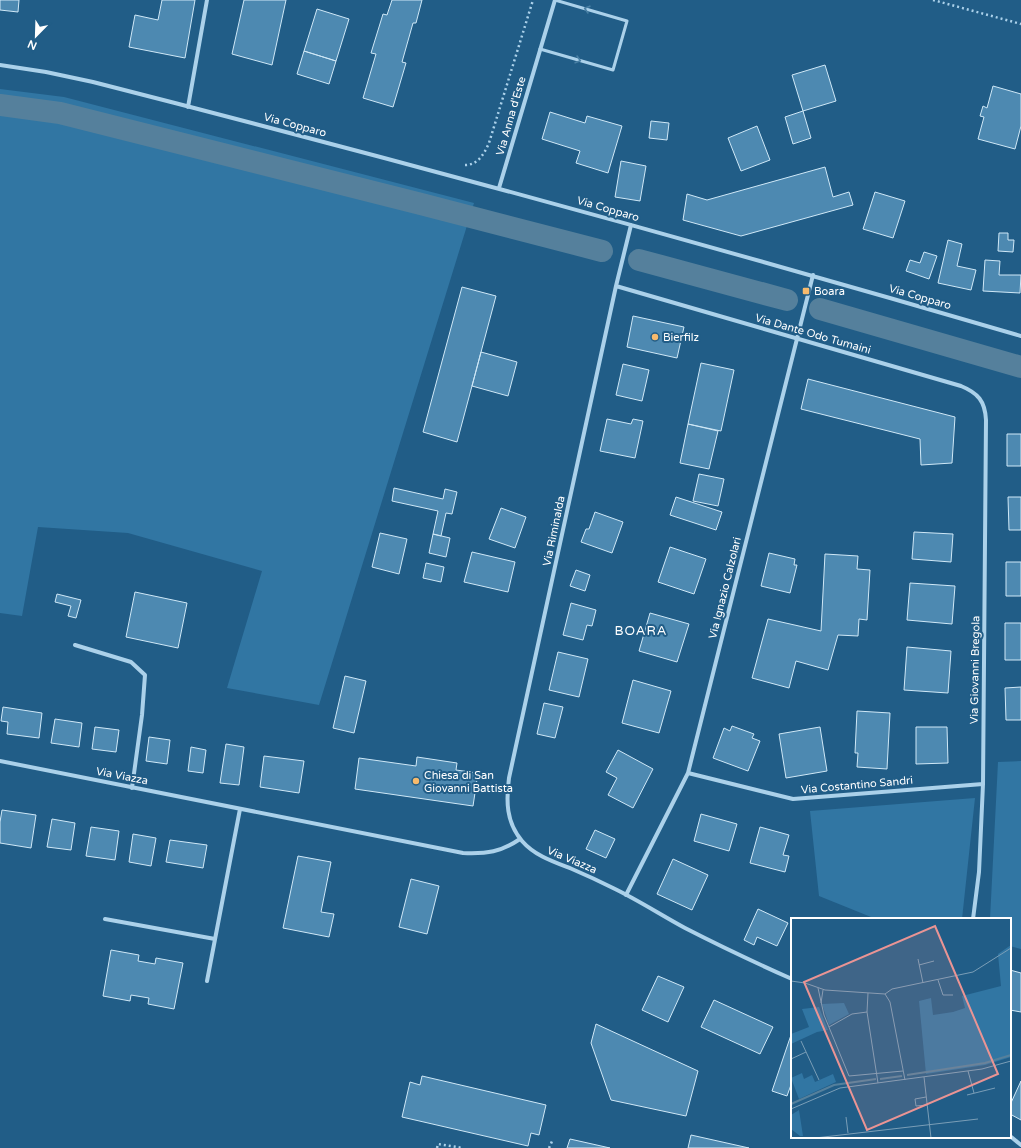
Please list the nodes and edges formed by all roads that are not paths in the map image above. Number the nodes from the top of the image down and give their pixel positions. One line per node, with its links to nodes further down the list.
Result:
1 (207, 0): 5 (street)
2 (555, 0): 3 (street, Via Anna d'Este); 3 (lane, Via Anna d'Este, one-way to 2)
3 (540, 49): 6 (street, Via Anna d'Este)
4 (0, 65): 5 (street, Via Copparo)
5 (188, 106): 6 (street, Via Copparo)
6 (499, 188): 7 (street, Via Copparo)
7 (631, 225): 8 (street, Via Copparo); 9 (street, Via Riminalda)
8 (813, 275): 10 (street, Via Copparo); 11 (street, Via Ignazio Calzolari)
9 (616, 286): 11 (street, Via Dante Odo Tumaini); 19 (street, Via Riminalda)
10 (1021, 336)
11 (796, 338): 12 (street, Via Dante Odo Tumaini); 15 (street, Via Ignazio Calzolari)
12 (986, 420): 16 (street, Via Giovanni Bregola)
13 (75, 645): 17 (street)
14 (0, 761): 17 (street, Via Viazza)
15 (688, 773): 16 (street, Via Costantino Sandri); 20 (street, Via Ignazio Calzolari)
16 (983, 784): 21 (street, Via Giovanni Bregola)
17 (132, 788): 18 (street, Via Viazza)
18 (240, 809): 19 (street, Via Viazza); 23 (street)
19 (520, 839): 20 (street, Via Viazza)
20 (626, 895): 24 (street, Via Viazza)
21 (973, 918)
22 (105, 919): 23 (street)
23 (215, 939): 25 (street)
24 (791, 979)
25 (207, 981)
26 (1011, 1137): 27 (street)
27 (1021, 1145)

